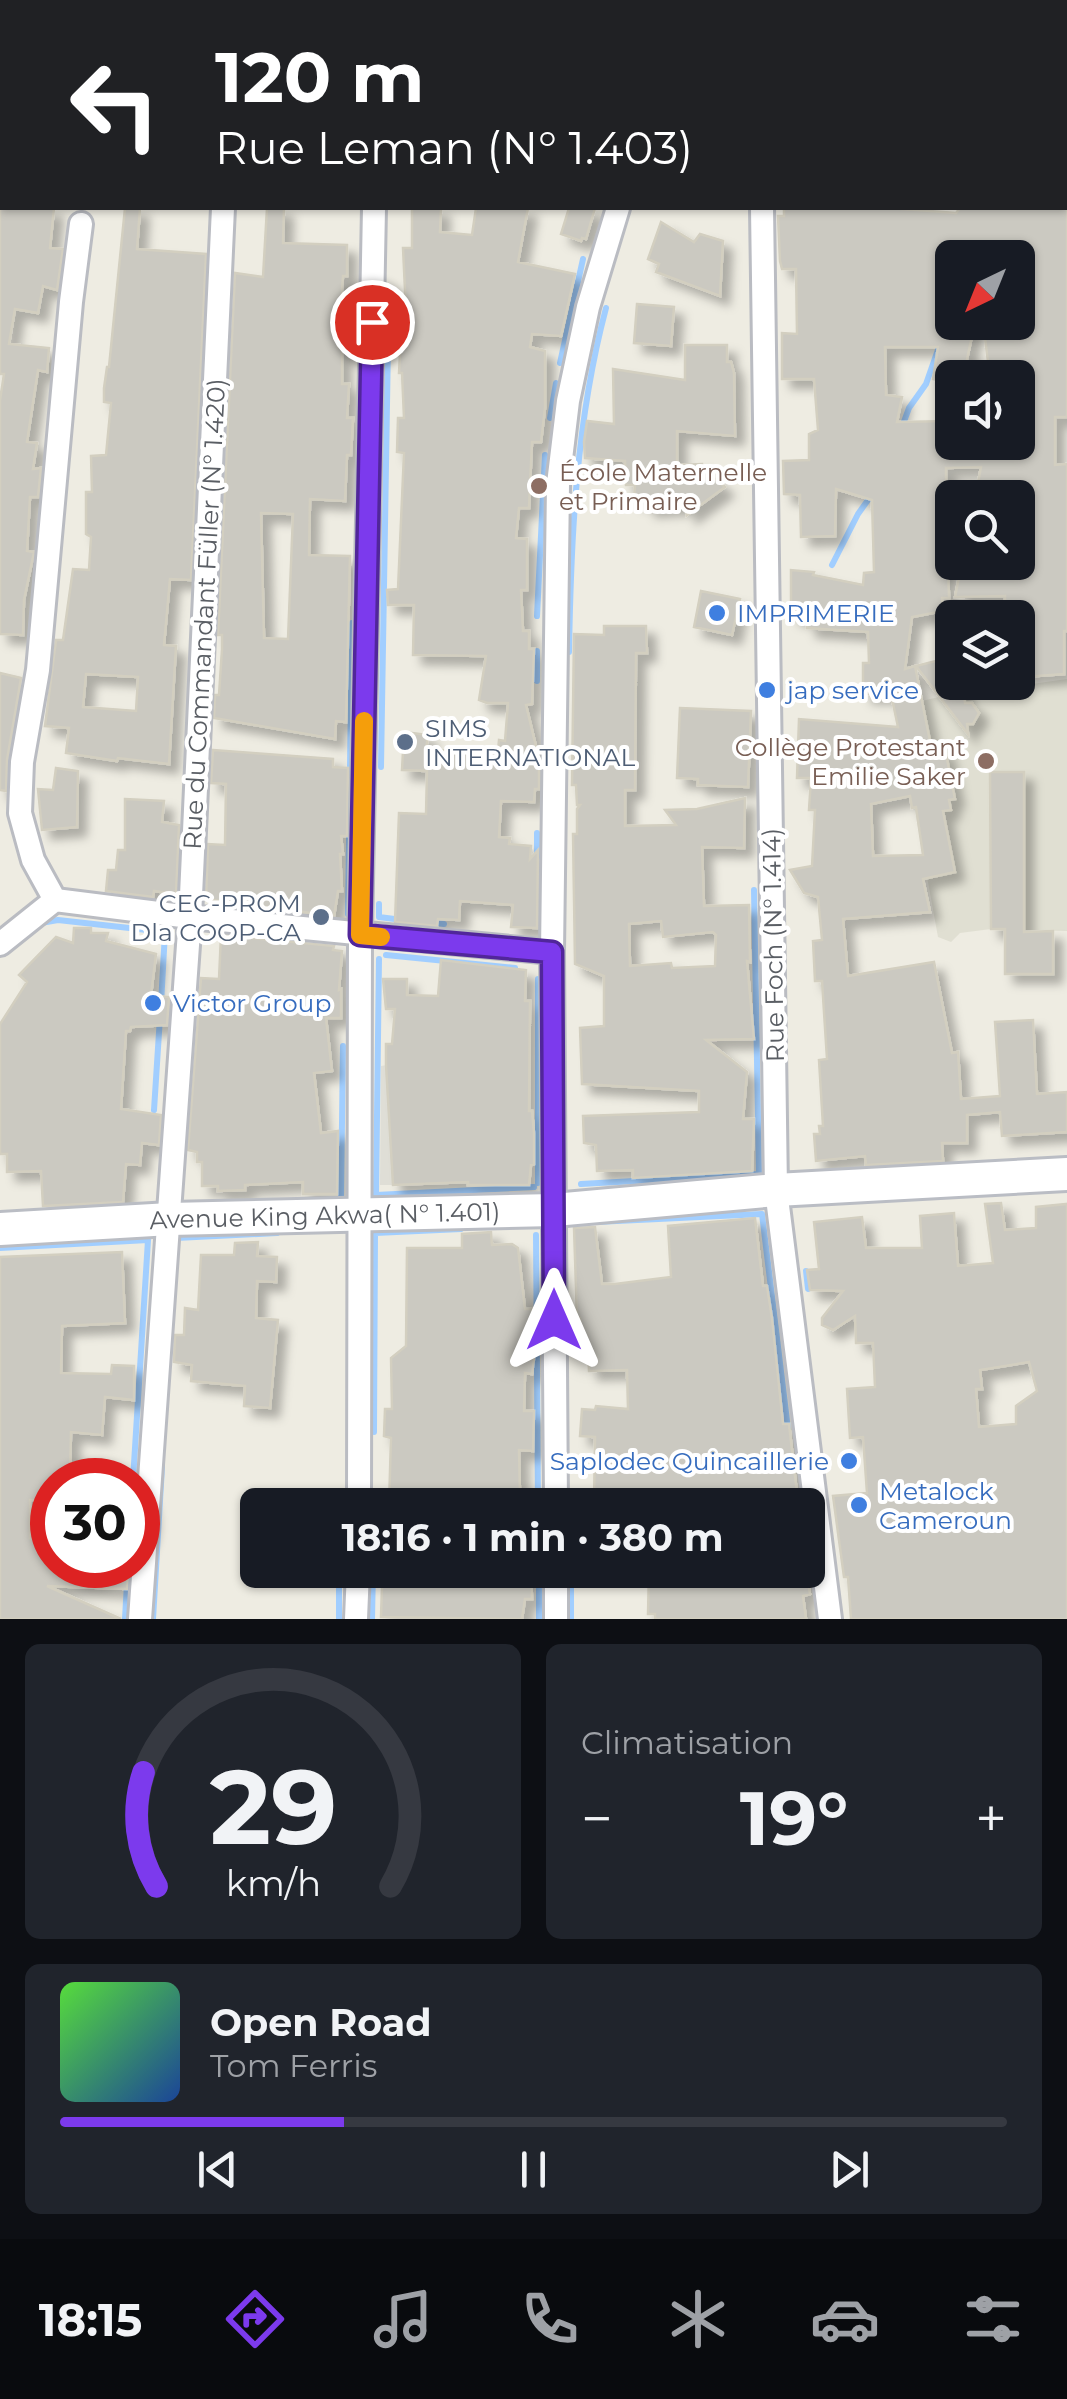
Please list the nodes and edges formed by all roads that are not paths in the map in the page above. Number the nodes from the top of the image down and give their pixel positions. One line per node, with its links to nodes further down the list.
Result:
1 (224, 210): 7 (street, Rue du Commandant Füller (N° 1.420))
2 (374, 210): 8 (street)
3 (617, 210): 10 (street)
4 (762, 210): 12 (street, Rue Foch (N° 1.414))
5 (81, 224): 6 (street)
6 (55, 900): 7 (street); 9 (street)
7 (190, 918): 8 (street); 15 (street, Rue du Commandant Füller (N° 1.420))
8 (360, 935): 10 (street); 14 (street)
9 (0, 944)
10 (552, 952): 13 (street)
11 (1067, 1174): 12 (street, Avenue King Akwa( N° 1.401))
12 (776, 1190): 13 (street, Avenue King Akwa( N° 1.401)); 24 (street, Rue Foch (N° 1.414))
13 (554, 1210): 14 (street, Avenue King Akwa( N° 1.401)); 18 (street)
14 (358, 1216): 15 (street, Avenue King Akwa( N° 1.401)); 17 (street)
15 (170, 1219): 16 (street, Avenue King Akwa( N° 1.401)); 21 (street, Rue du Commandant Füller (N° 1.420))
16 (0, 1230)
17 (360, 1488)
18 (556, 1488)
19 (357, 1588): 22 (street)
20 (556, 1588): 23 (street)
21 (140, 1619)
22 (356, 1619)
23 (556, 1619)
24 (830, 1619)

